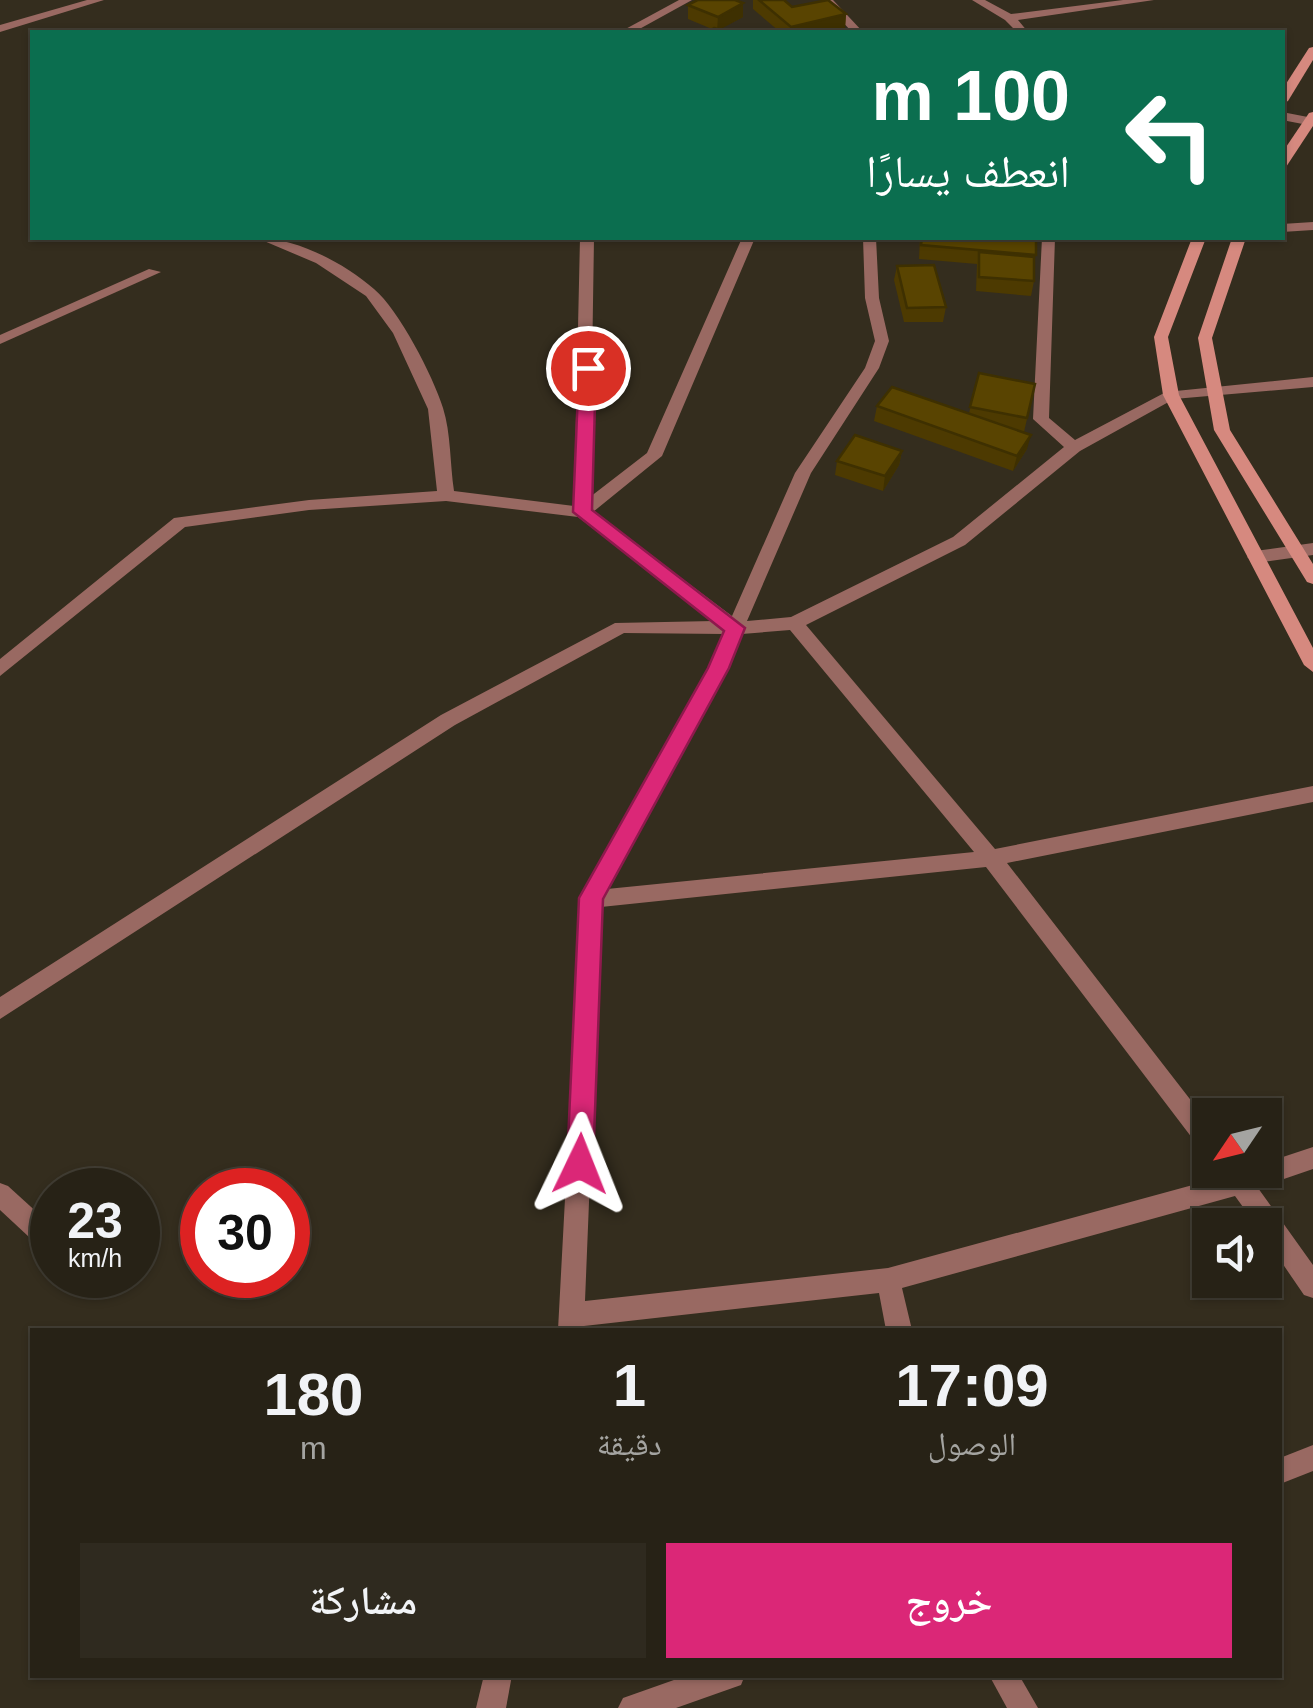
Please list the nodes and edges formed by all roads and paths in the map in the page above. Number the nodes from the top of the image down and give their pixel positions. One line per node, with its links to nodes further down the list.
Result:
1 (99, 0): 7 (street)
2 (686, 0): 8 (street)
3 (828, 0): 9 (street)
4 (976, 0): 6 (street)
5 (1149, 0): 6 (street)
6 (1009, 18): 10 (street)
7 (0, 30)
8 (630, 30)
9 (856, 30)
10 (1021, 30)
11 (1313, 50): 12 (main road)
12 (1285, 96)
13 (1285, 116): 14 (street)
14 (1312, 120): 15 (main road)
15 (1285, 160)
16 (1313, 226): 17 (street)
17 (1285, 228)
18 (268, 240): 31 (street)
19 (587, 240): 32 (street)
20 (748, 240): 32 (street)
21 (870, 240): 37 (street)
22 (1048, 240): 30 (street)
23 (1199, 240): 29 (main road)
24 (1237, 240): 28 (main road)
25 (154, 272): 26 (street)
26 (0, 340)
27 (1313, 382): 28 (street)
28 (1214, 391): 29 (street); 33 (main road)
29 (1171, 395): 30 (street); 34 (main road)
30 (1074, 447): 36 (street)
31 (446, 496): 32 (street); 39 (street)
32 (582, 512): 37 (street)
33 (1306, 550): 34 (street); 35 (main road)
34 (1255, 557): 38 (main road)
35 (1313, 578)
36 (794, 622): 37 (street); 41 (street)
37 (735, 628): 42 (street); 43 (street)
38 (1313, 665)
39 (0, 668)
40 (1313, 794): 41 (street)
41 (991, 858): 42 (street); 44 (street)
42 (591, 898): 53 (street)
43 (0, 1009)
44 (1192, 1119)
45 (1313, 1158): 46 (street)
46 (1282, 1165)
47 (1196, 1188): 51 (street)
48 (1244, 1188): 52 (street)
49 (0, 1194): 50 (street)
50 (30, 1222)
51 (888, 1280): 53 (street); 54 (street)
52 (1313, 1286)
53 (573, 1322)
54 (899, 1328)
55 (1313, 1458): 56 (street)
56 (1282, 1470)
57 (497, 1678): 60 (street)
58 (722, 1678): 61 (street)
59 (1005, 1678): 62 (street)
60 (491, 1708)
61 (634, 1708)
62 (1023, 1708)

